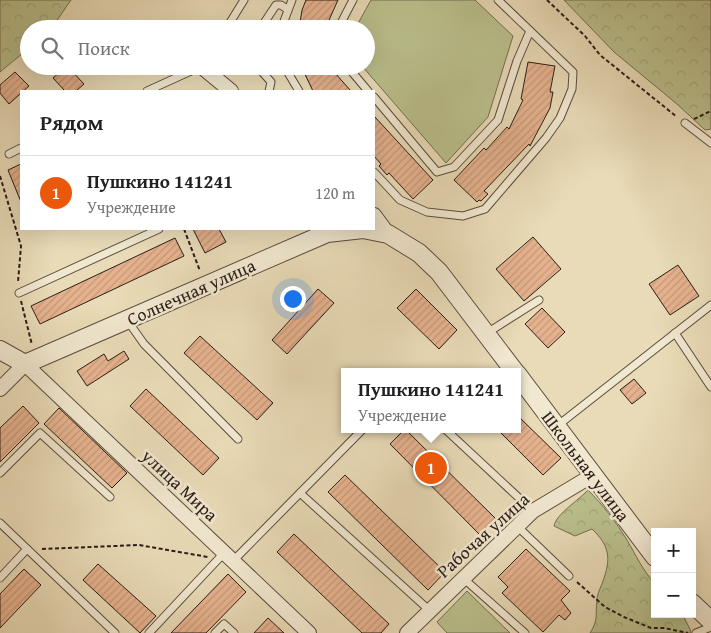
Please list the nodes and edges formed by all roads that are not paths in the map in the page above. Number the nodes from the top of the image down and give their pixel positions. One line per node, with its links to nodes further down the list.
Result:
1 (244, 0): 6 (lane)
2 (292, 0): 5 (lane)
3 (353, 0): 9 (lane)
4 (498, 0): 10 (lane)
5 (287, 9): 7 (lane); 8 (lane)
6 (232, 20)
7 (266, 20)
8 (284, 20)
9 (342, 20)
10 (530, 31): 21 (lane); 26 (lane)
11 (182, 75): 16 (lane)
12 (212, 75): 17 (street)
13 (265, 75): 18 (lane)
14 (289, 75): 19 (lane)
15 (355, 75): 20 (lane)
16 (149, 90)
17 (230, 90)
18 (269, 90)
19 (298, 90)
20 (367, 90)
21 (375, 99)
22 (685, 123): 23 (lane)
23 (711, 143)
24 (20, 148): 25 (lane)
25 (9, 154)
26 (375, 173)
27 (375, 216): 31 (street, Школьная улица)
28 (157, 230): 32 (lane)
29 (351, 230): 35 (street, Солнечная улица)
30 (368, 230): 31 (street, Солнечная улица)
31 (388, 234): 36 (street, Школьная улица)
32 (19, 293)
33 (539, 300): 36 (lane)
34 (711, 306): 37 (lane)
35 (126, 320): 39 (street, Солнечная улица); 47 (lane)
36 (486, 333): 40 (street, Школьная улица)
37 (675, 333): 42 (lane); 44 (lane)
38 (0, 350): 39 (street)
39 (30, 362): 43 (street); 57 (street, улица Мира)
40 (512, 368)
41 (521, 379): 44 (street, Школьная улица)
42 (711, 388)
43 (0, 389)
44 (557, 426): 49 (street, Школьная улица)
45 (360, 433): 50 (lane)
46 (449, 433): 52 (lane)
47 (238, 439)
48 (0, 473): 51 (lane)
49 (593, 475): 52 (street, Рабочая улица); 56 (street, Школьная улица)
50 (300, 493): 57 (lane); 62 (lane)
51 (110, 497)
52 (533, 511): 54 (street, Рабочая улица)
53 (0, 523): 55 (lane)
54 (517, 526): 58 (lane); 60 (street, Рабочая улица)
55 (26, 549): 59 (lane); 65 (lane)
56 (651, 552)
57 (225, 558): 66 (lane); 69 (street, улица Мира)
58 (569, 576)
59 (0, 578)
60 (463, 578): 62 (street, Рабочая улица); 71 (lane)
61 (696, 607): 63 (street)
62 (430, 610): 70 (street, Рабочая улица)
63 (711, 621)
64 (711, 627): 72 (lane)
65 (115, 633)
66 (149, 633)
67 (215, 633): 68 (lane)
68 (234, 633)
69 (309, 633)
70 (407, 633)
71 (525, 633)
72 (696, 633)

